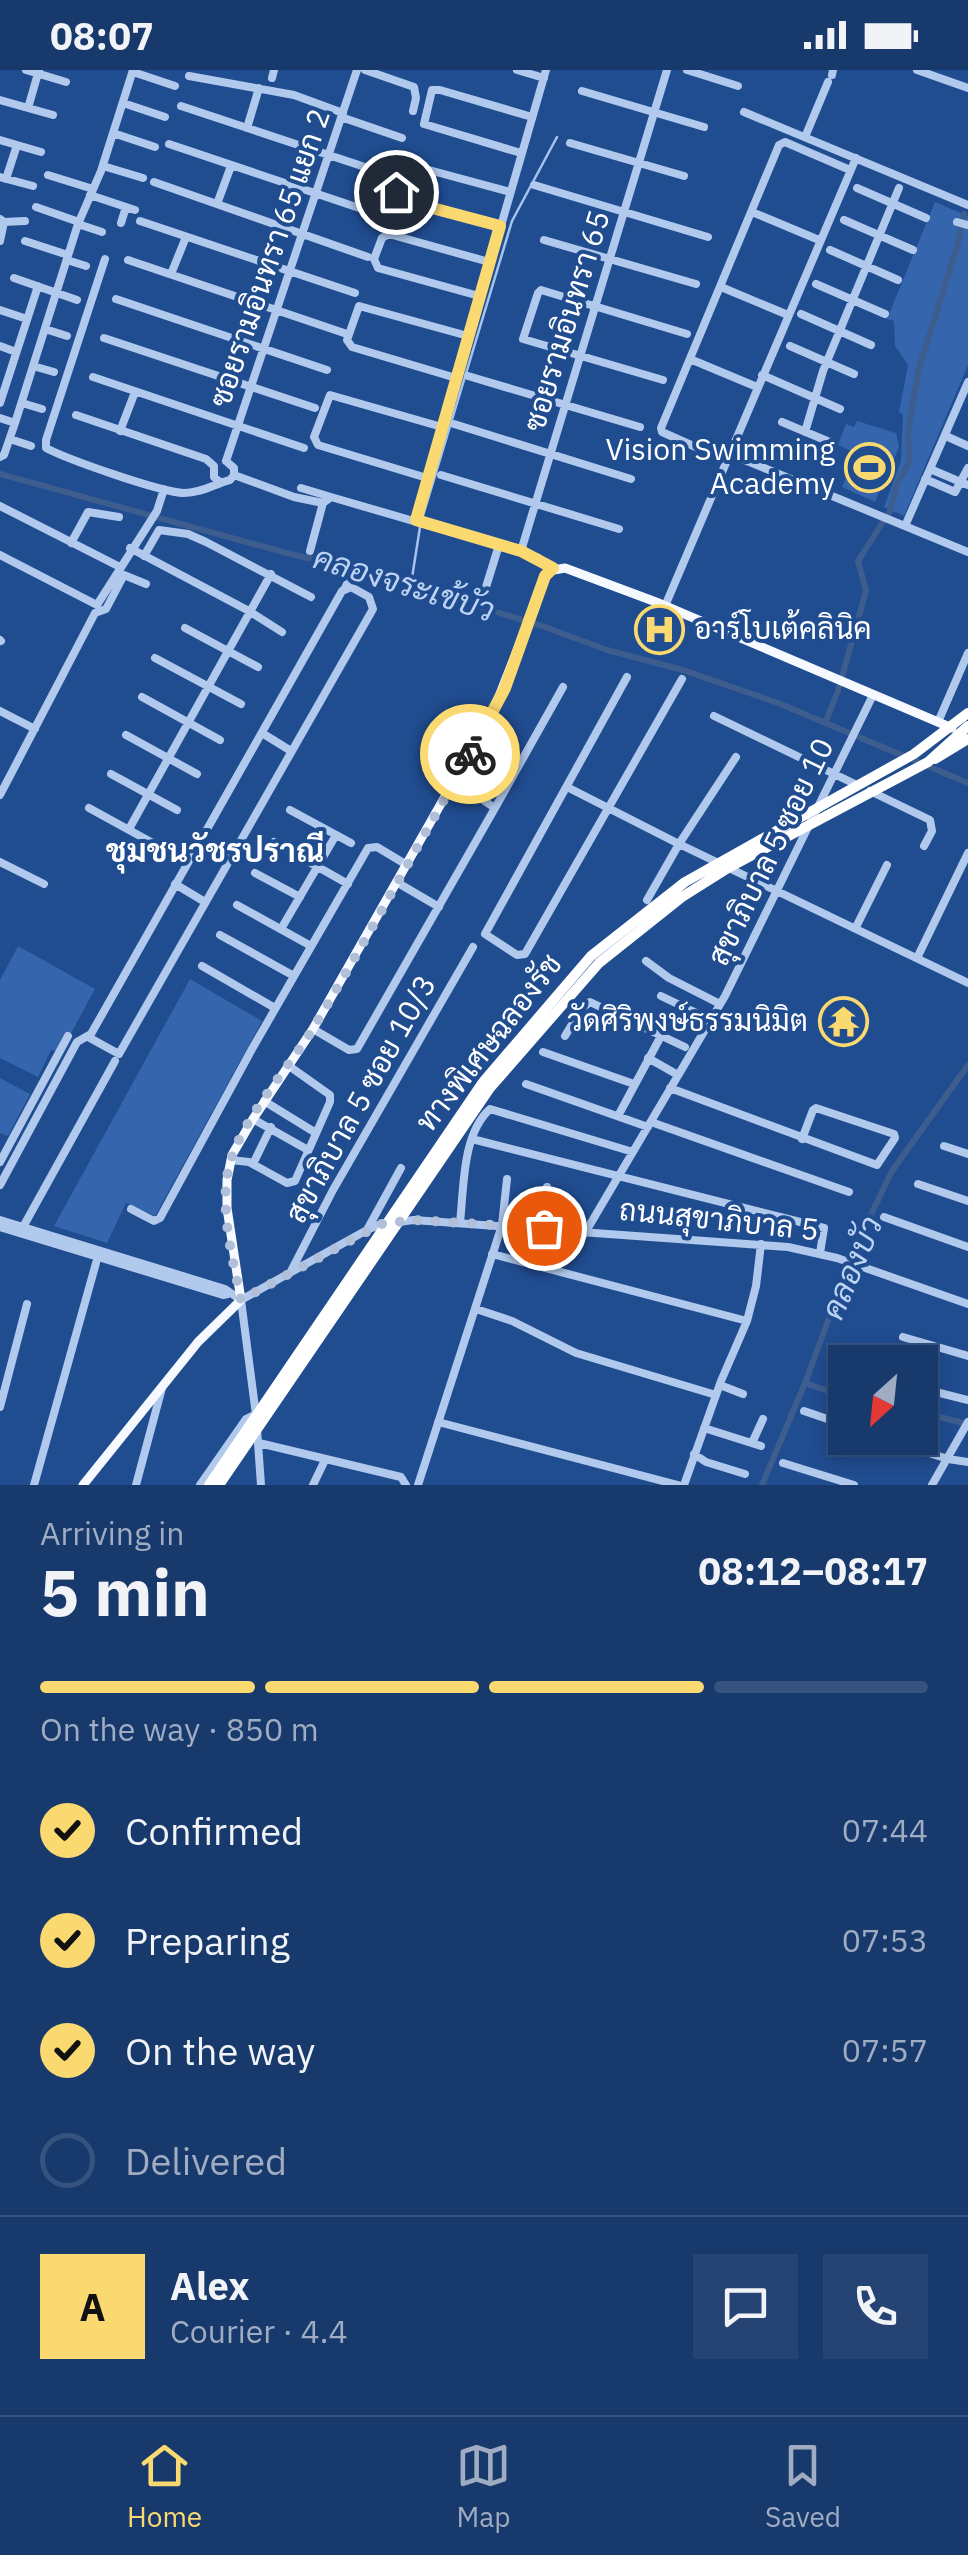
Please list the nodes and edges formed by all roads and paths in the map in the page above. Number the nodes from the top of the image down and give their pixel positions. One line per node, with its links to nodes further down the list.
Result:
1 (26, 70): 9 (street)
2 (357, 70): 27 (street, ซอยรามอินทรา 65 แยก 2)
3 (365, 70): 23 (street)
4 (517, 70): 10 (street)
5 (666, 70): 24 (street, ซอยรามอินทรา 65)
6 (687, 70): 15 (street)
7 (916, 70): 17 (street)
8 (133, 71): 14 (street); 20 (street)
9 (39, 72): 13 (street); 22 (street)
10 (545, 74): 29 (street)
11 (189, 76): 16 (street)
12 (831, 76): 33 (street)
13 (66, 82)
14 (175, 86)
15 (738, 86)
16 (259, 88): 27 (street); 31 (street)
17 (968, 88)
18 (582, 91): 24 (street)
19 (0, 100): 22 (street)
20 (123, 103): 28 (street); 32 (street)
21 (180, 106): 31 (street)
22 (28, 108): 26 (street)
23 (413, 110)
24 (654, 111): 30 (street); 44 (street, ซอยรามอินทรา 65)
25 (744, 112): 33 (street)
26 (53, 115)
27 (342, 115): 34 (street); 42 (street, ซอยรามอินทรา 65 แยก 2)
28 (165, 116)
29 (532, 117): 41 (street); 41 (street)
30 (704, 127)
31 (247, 128): 42 (street)
32 (113, 133): 39 (street); 45 (street)
33 (805, 137): 43 (street)
34 (402, 138)
35 (0, 140): 38 (street)
36 (570, 143): 44 (street)
37 (169, 144): 46 (street)
38 (16, 145): 40 (street); 50 (street)
39 (155, 147)
40 (40, 152)
41 (521, 153): 59 (street)
42 (327, 154): 52 (street); 60 (street, ซอยรามอินทรา 65 แยก 2)
43 (856, 158): 47 (street); 63 (street)
44 (639, 163): 49 (street); 65 (street, ซอยรามอินทรา 65)
45 (102, 166): 51 (street); 58 (street)
46 (232, 166): 60 (street); 62 (street)
47 (850, 170): 66 (street); 84 (street)
48 (48, 175): 58 (street)
49 (684, 176)
50 (3, 178): 55 (street)
51 (144, 178)
52 (398, 179): 59 (street); 77 (street)
53 (154, 182): 62 (street)
54 (534, 185): 65 (street)
55 (34, 186)
56 (857, 188): 61 (street)
57 (899, 188): 61 (street)
58 (91, 192): 74 (street); 75 (street)
59 (510, 192): 77 (street)
60 (314, 195): 67 (street); 79 (street, ซอยรามอินทรา 65 แยก 2)
61 (892, 203): 68 (street); 80 (street)
62 (217, 204): 79 (street)
63 (968, 205)
64 (36, 208): 74 (street)
65 (623, 211): 82 (street); 92 (street, ซอยรามอินทรา 65)
66 (752, 212): 84 (street); 104 (street)
67 (380, 215)
68 (926, 218)
69 (2, 220): 71 (street); 85 (street)
70 (844, 220): 80 (street)
71 (25, 221)
72 (140, 221): 81 (street)
73 (957, 222): 76 (street)
74 (79, 223): 78 (street); 90 (street)
75 (121, 223)
76 (967, 225)
77 (500, 226): 94 (street)
78 (102, 232)
79 (302, 234): 89 (street); 97 (street, ซอยรามอินทรา 65 แยก 2)
80 (879, 235): 88 (street); 96 (street)
81 (186, 237): 97 (street); 98 (street)
82 (708, 237)
83 (544, 240): 92 (street)
84 (819, 240): 116 (street)
85 (0, 241)
86 (24, 241): 90 (street)
87 (830, 250): 96 (street)
88 (912, 250)
89 (368, 257)
90 (68, 258): 95 (street); 105 (street)
91 (105, 259): 185 (street)
92 (608, 259): 101 (street); 111 (street, ซอยรามอินทรา 65)
93 (128, 260): 98 (street)
94 (489, 262): 107 (street); 107 (street)
95 (86, 266)
96 (866, 266): 100 (street); 110 (street)
97 (289, 272): 106 (street); 113 (street, ซอยรามอินทรา 65 แยก 2)
98 (171, 274): 113 (street)
99 (14, 278): 103 (street)
100 (898, 280)
101 (696, 284)
102 (816, 284): 110 (street)
103 (38, 286): 105 (street); 117 (street)
104 (722, 286): 116 (street); 131 (street)
105 (56, 293): 109 (street); 118 (street)
106 (354, 293)
107 (479, 296): 123 (street)
108 (116, 299): 128 (street)
109 (77, 300)
110 (852, 300): 115 (street); 119 (street)
111 (594, 305): 121 (street); 130 (street, ซอยรามอินทรา 65); 130 (street)
112 (0, 310): 117 (street)
113 (275, 310): 120 (street); 128 (street, ซอยรามอินทรา 65 แยก 2)
114 (802, 314): 119 (street)
115 (884, 314)
116 (788, 315): 137 (street)
117 (27, 319): 129 (street)
118 (45, 329): 122 (street); 133 (street)
119 (839, 330): 125 (street); 132 (street)
120 (344, 332)
121 (687, 334)
122 (67, 336)
123 (468, 336): 140 (street); 140 (street)
124 (104, 338): 144 (street)
125 (872, 344)
126 (0, 346): 129 (street)
127 (790, 346): 132 (street)
128 (262, 348): 134 (street); 144 (street, ซอยรามอินทรา 65 แยก 2)
129 (16, 352): 142 (street)
130 (580, 354): 141 (street); 150 (street, ซอยรามอินทรา 65)
131 (690, 359): 145 (street); 172 (street)
132 (826, 362): 136 (street); 147 (street)
133 (33, 366): 135 (street); 149 (street)
134 (326, 370)
135 (54, 372)
136 (854, 374)
137 (762, 375): 145 (street); 147 (street)
138 (468, 376): 150 (street)
139 (93, 378): 146 (street)
140 (456, 378): 160 (street)
141 (663, 380)
142 (3, 382): 148 (street)
143 (968, 382): 176 (street)
144 (250, 387): 151 (street); 159 (street, ซอยรามอินทรา 65 แยก 2)
145 (757, 387): 172 (street)
146 (135, 392): 159 (street); 162 (street)
147 (817, 398): 153 (street); 163 (street)
148 (0, 403)
149 (22, 403): 152 (street); 157 (street)
150 (564, 404): 161 (street); 170 (street, ซอยรามอินทรา 65)
151 (315, 408)
152 (42, 409)
153 (840, 409)
154 (76, 415): 162 (street)
155 (0, 418): 157 (street)
156 (782, 422): 163 (street)
157 (15, 423): 165 (street)
158 (454, 424): 170 (street)
159 (236, 426): 169 (street); 173 (street, ซอยรามอินทรา 65 แยก 2)
160 (442, 427): 179 (street); 179 (street)
161 (640, 427)
162 (120, 430): 174 (street)
163 (805, 432): 166 (street)
164 (948, 438): 168 (street)
165 (10, 439): 167 (street); 171 (street)
166 (832, 443)
167 (31, 446)
168 (968, 446)
169 (304, 448)
170 (550, 454): 180 (street); 187 (street, ซอยรามอินทรา 65)
171 (0, 457)
172 (728, 458): 191 (street); 209 (street)
173 (226, 461): 174 (street); 177 (street)
174 (214, 466): 182 (street)
175 (968, 468): 183 (street)
176 (930, 469): 181 (street); 183 (street)
177 (234, 475): 182 (street); 186 (street)
178 (441, 475): 187 (street)
179 (427, 478): 190 (street)
180 (631, 478)
181 (925, 479): 183 (street); 191 (street)
182 (220, 482): 185 (street)
183 (965, 484)
184 (300, 488): 186 (street)
185 (164, 489): 195 (street)
186 (327, 500): 190 (street); 196 (street)
187 (536, 503): 192 (street); 197 (street, ซอยรามอินทรา 65)
188 (0, 506): 193 (street)
189 (120, 517): 193 (street)
190 (420, 521): 194 (street)
191 (905, 526): 198 (street)
192 (620, 528)
193 (72, 543): 201 (street)
194 (498, 545): 197 (street); 206 (street)
195 (130, 548): 200 (street); 201 (street)
196 (310, 551)
197 (521, 551): 202 (street)
198 (968, 552)
199 (0, 554): 201 (street)
200 (144, 556): 204 (street); 210 (street)
201 (120, 567)
202 (553, 568): 209 (main road); 242 (main road)
203 (354, 570): 207 (street)
204 (271, 574): 208 (street); 210 (street)
205 (146, 584): 230 (street)
206 (486, 587)
207 (346, 588): 231 (street); 235 (street)
208 (311, 597)
209 (665, 606): 221 (main road)
210 (249, 611): 212 (street); 213 (street)
211 (185, 628): 213 (street)
212 (282, 632)
213 (228, 648): 216 (street); 219 (street)
214 (968, 653): 228 (street)
215 (155, 658): 219 (street)
216 (258, 667)
217 (628, 677): 243 (street)
218 (682, 679): 248 (street)
219 (208, 686): 223 (street); 227 (street)
220 (564, 687): 247 (street)
221 (873, 696): 228 (main road); 241 (street, สุขาภิบาล 5 ซอย 10)
222 (142, 697): 227 (street)
223 (241, 704)
224 (0, 711): 230 (street)
225 (968, 713): 375 (highway, ทางพิเศษฉลองรัช)
226 (714, 716): 241 (street)
227 (189, 722): 234 (street); 236 (street)
228 (938, 722): 233 (main road)
229 (968, 726): 238 (highway, ทางพิเศษฉลองรัช)
230 (35, 729): 245 (street)
231 (262, 733): 235 (street); 266 (street)
232 (126, 735): 236 (street)
233 (968, 737): 238 (highway)
234 (220, 740)
235 (291, 751): 271 (street)
236 (170, 757): 240 (street); 244 (street)
237 (736, 757): 255 (street)
238 (928, 762): 376 (highway, ทางพิเศษฉลองรัช)
239 (111, 774): 244 (street)
240 (197, 774)
241 (834, 774): 256 (street); 268 (street, สุขาภิบาล 5 ซอย 10)
242 (455, 781): 247 (street); 260 (main road)
243 (567, 787): 248 (street); 248 (street)
244 (148, 793): 249 (street); 251 (street)
245 (0, 795)
246 (89, 808): 251 (street)
247 (495, 808): 273 (street)
248 (610, 808): 255 (street)
249 (178, 810)
250 (290, 810): 252 (street)
251 (129, 829): 257 (street)
252 (336, 835): 254 (street); 262 (street)
253 (274, 842): 262 (street)
254 (351, 843)
255 (679, 844): 268 (street); 270 (street)
256 (924, 846)
257 (160, 847)
258 (968, 853): 279 (street)
259 (0, 862): 265 (street)
260 (408, 865): 264 (main road); 267 (street)
261 (887, 865): 274 (street)
262 (317, 866): 267 (street); 269 (street)
263 (255, 872): 269 (street)
264 (398, 882): 273 (street); 288 (main road)
265 (44, 884)
266 (175, 884): 271 (street); 292 (street)
267 (348, 884): 277 (street)
268 (778, 889): 274 (street); 285 (street, สุขาภิบาล 5 ซอย 10)
269 (300, 897): 275 (street)
270 (647, 900)
271 (205, 902): 292 (street)
272 (237, 904): 275 (street)
273 (439, 907): 288 (street)
274 (856, 927): 279 (street)
275 (281, 929): 277 (street)
276 (220, 935): 282 (street)
277 (311, 946): 282 (street)
278 (473, 947): 340 (street, สุขาภิบาล 5 ซอย 10/3)
279 (918, 956): 283 (street)
280 (646, 961): 285 (street)
281 (202, 966): 286 (street)
282 (294, 976): 286 (street)
283 (968, 983)
284 (661, 996): 287 (street)
285 (720, 1004): 287 (street, สุขาภิบาล 5 ซอย 10)
286 (276, 1008): 325 (street)
287 (711, 1020): 298 (street, สุขาภิบาล 5 ซอย 10)
288 (313, 1029): 297 (main road)
289 (68, 1036): 315 (street)
290 (565, 1036): 291 (street)
291 (661, 1036): 293 (street); 295 (street)
292 (88, 1037): 321 (street)
293 (685, 1047)
294 (542, 1052): 300 (street)
295 (648, 1058): 298 (street); 300 (street)
296 (115, 1061): 330 (street)
297 (289, 1066): 302 (main road); 307 (street)
298 (678, 1075): 301 (street, สุขาภิบาล 5 ซอย 10)
299 (526, 1084): 303 (street)
300 (634, 1084): 303 (street)
301 (670, 1088): 305 (street, สุขาภิบาล 5 ซอย 10); 309 (street)
302 (264, 1101): 304 (main road); 307 (street)
303 (618, 1116): 305 (street)
304 (253, 1119): 306 (street); 314 (main road)
305 (650, 1124): 312 (street, สุขาภิบาล 5 ซอย 10); 323 (street)
306 (271, 1128): 311 (street); 316 (street)
307 (316, 1133): 311 (street)
308 (472, 1139): 312 (street); 318 (street); 327 (street)
309 (802, 1139): 309 (street)
310 (944, 1146): 313 (street)
311 (308, 1150): 316 (street)
312 (633, 1152): 318 (street, สุขาภิบาล 5 ซอย 10)
313 (968, 1154)
314 (231, 1160): 316 (street); 342 (main road)
315 (0, 1162)
316 (253, 1164)
317 (401, 1168): 332 (street)
318 (619, 1175): 333 (street, สุขาภิบาล 5 ซอย 10); 337 (street)
319 (506, 1179): 329 (street)
320 (918, 1184): 324 (street)
321 (0, 1185)
322 (547, 1187): 331 (street)
323 (849, 1192)
324 (968, 1201)
325 (131, 1209)
326 (884, 1217): 335 (street)
327 (460, 1222): 329 (street, ถนนสุขาภิบาล 5); 332 (street, ถนนสุขาภิบาล 5)
328 (0, 1224): 330 (street); 341 (street)
329 (502, 1224): 331 (street, ถนนสุขาภิบาล 5); 336 (street)
330 (23, 1227): 341 (street)
331 (543, 1228): 333 (street, ถนนสุขาภิบาล 5); 339 (street)
332 (367, 1230): 340 (street, ถนนสุขาภิบาล 5)
333 (585, 1233): 334 (street, ถนนสุขาภิบาล 5)
334 (760, 1244): 337 (street, ถนนสุขาภิบาล 5); 346 (street)
335 (968, 1247)
336 (492, 1254): 339 (street); 345 (street)
337 (820, 1254): 344 (street, ถนนสุขาภิบาล 5)
338 (96, 1263): 371 (street)
339 (540, 1267): 346 (street)
340 (290, 1273): 342 (street, ถนนสุขาภิบาล 5)
341 (228, 1294): 342 (street)
342 (241, 1300): 349 (main road, ถนนสุขาภิบาล 5); 356 (street)
343 (28, 1304): 354 (street)
344 (968, 1304)
345 (476, 1309): 350 (street); 359 (street)
346 (748, 1321): 350 (street)
347 (902, 1337): 348 (street)
348 (968, 1356)
349 (162, 1388): 372 (main road, ถนนสุขาภิบาล 5); 373 (street)
350 (718, 1390): 352 (street); 361 (street)
351 (938, 1392): 353 (street)
352 (744, 1394)
353 (968, 1400)
354 (0, 1406)
355 (804, 1411): 358 (street)
356 (256, 1414): 362 (street); 374 (street)
357 (763, 1419): 361 (street)
358 (828, 1419)
359 (438, 1422): 370 (street); 381 (street)
360 (968, 1422): 365 (street)
361 (704, 1428): 363 (street)
362 (259, 1444): 366 (street); 377 (street)
363 (694, 1454): 369 (street); 381 (street)
364 (935, 1455): 365 (street)
365 (948, 1459): 367 (street); 383 (street)
366 (324, 1460): 378 (street); 379 (street)
367 (968, 1462)
368 (783, 1463): 382 (street)
369 (745, 1474)
370 (418, 1484): 380 (street)
371 (34, 1485)
372 (83, 1485)
373 (136, 1485)
374 (200, 1485)
375 (209, 1485)
376 (219, 1485)
377 (261, 1485)
378 (312, 1485)
379 (406, 1485)
380 (430, 1485)
381 (681, 1485)
382 (854, 1485)
383 (932, 1485)

